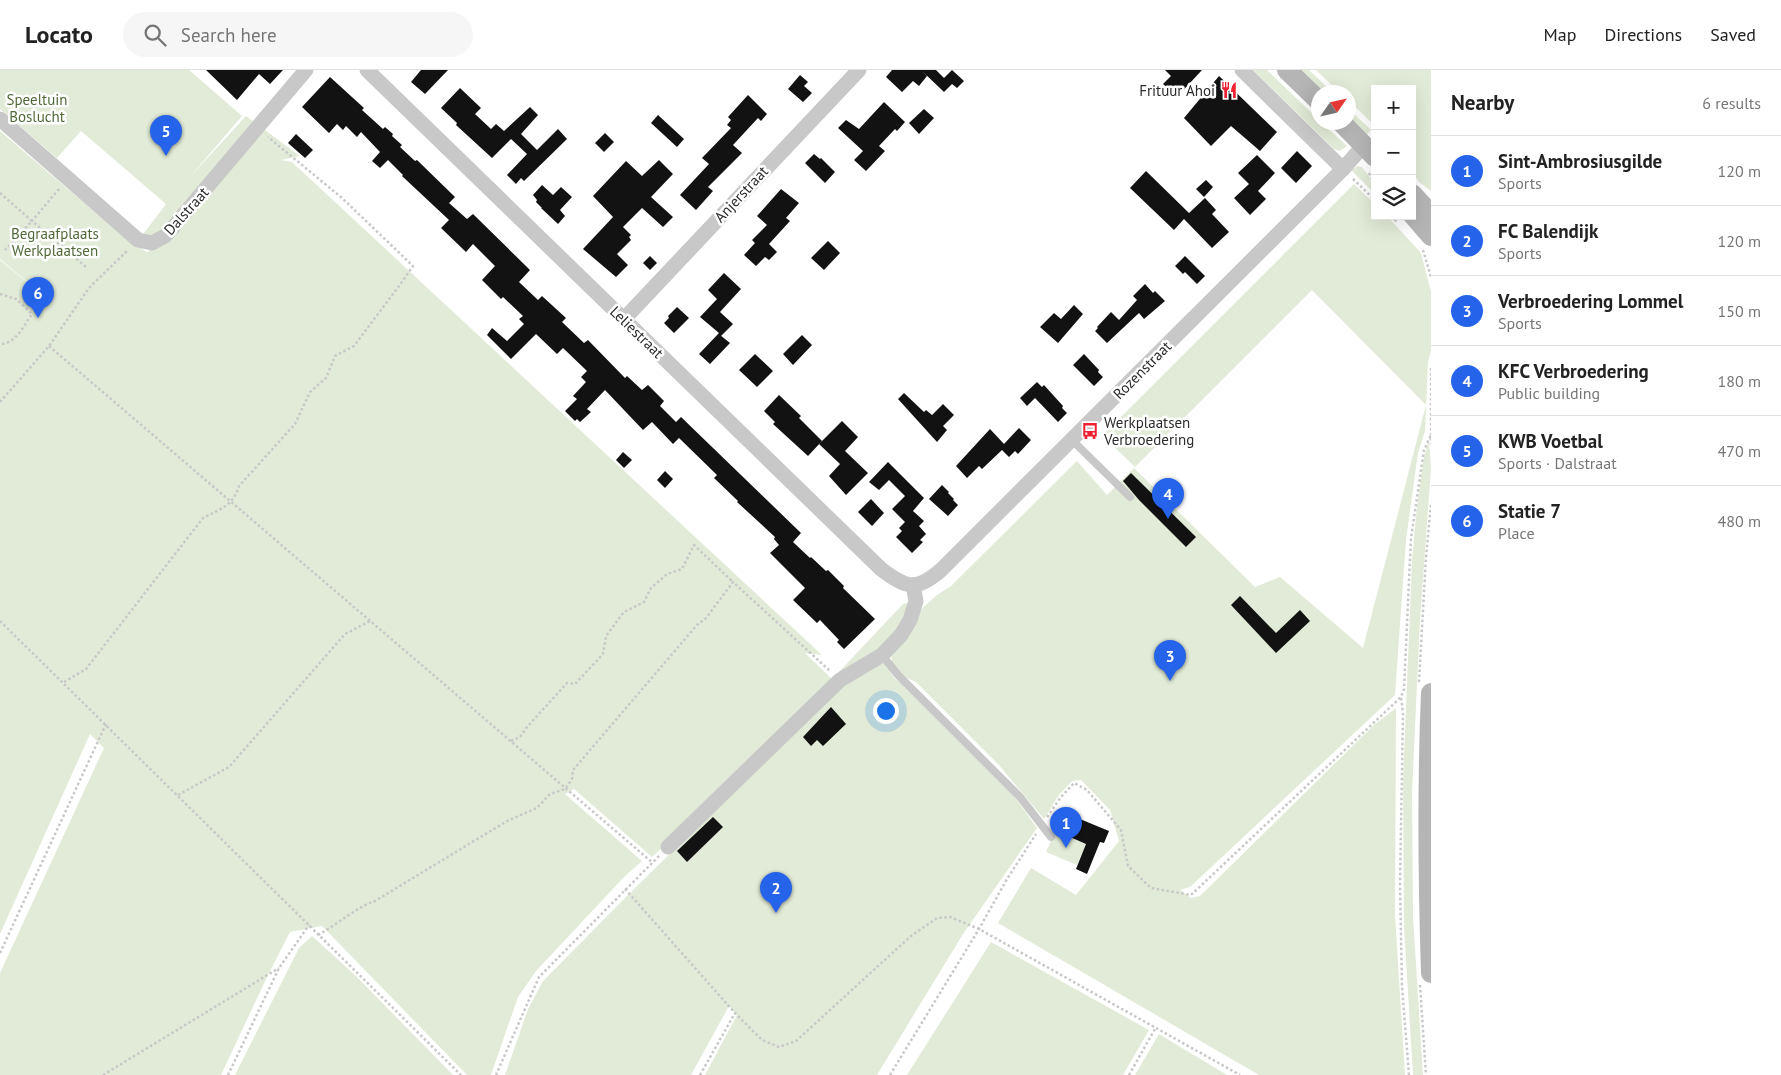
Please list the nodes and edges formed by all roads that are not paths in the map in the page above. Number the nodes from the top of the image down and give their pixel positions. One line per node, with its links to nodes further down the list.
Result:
1 (306, 70): 7 (street, Dalstraat)
2 (367, 70): 15 (street, Leliestraat)
3 (859, 70): 15 (street, Anjerstraat)
4 (1242, 70): 10 (street)
5 (1287, 70): 6 (main road)
6 (1311, 93)
7 (0, 119)
8 (1349, 130): 9 (main road)
9 (1369, 151): 10 (street, Rozenstraat)
10 (1343, 169): 16 (street, Rozenstraat)
11 (1416, 198): 12 (main road)
12 (1431, 214)
13 (1415, 220): 14 (main road)
14 (1426, 241)
15 (624, 319): 18 (street, Leliestraat)
16 (1072, 440): 17 (lane); 18 (street, Rozenstraat)
17 (1130, 497)
18 (913, 586): 19 (street)
19 (882, 655): 21 (lane); 22 (street)
20 (1431, 693): 23 (main road)
21 (1051, 838)
22 (668, 847)
23 (1431, 974)

